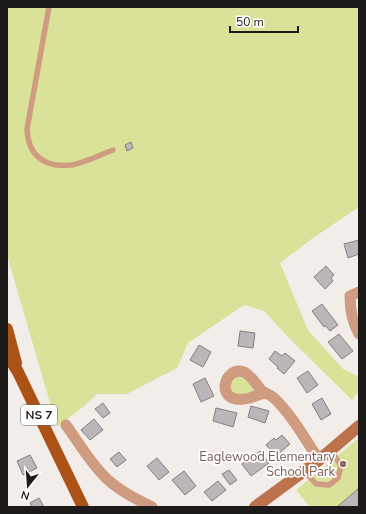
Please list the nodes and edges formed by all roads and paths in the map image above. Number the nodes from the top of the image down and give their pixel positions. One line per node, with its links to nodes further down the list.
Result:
1 (48, 7): 2 (lane)
2 (113, 150)
3 (359, 292): 5 (street)
4 (7, 329): 7 (main road, NS 7)
5 (359, 334)
6 (7, 354): 7 (main road, NS 7)
7 (18, 372): 14 (main road, NS 7)
8 (264, 393): 12 (street)
9 (66, 424): 15 (street)
10 (359, 426): 11 (street)
11 (331, 449): 12 (street); 13 (lane)
12 (319, 460): 13 (street)
13 (304, 471): 16 (street)
14 (83, 507)
15 (152, 507)
16 (255, 507)

